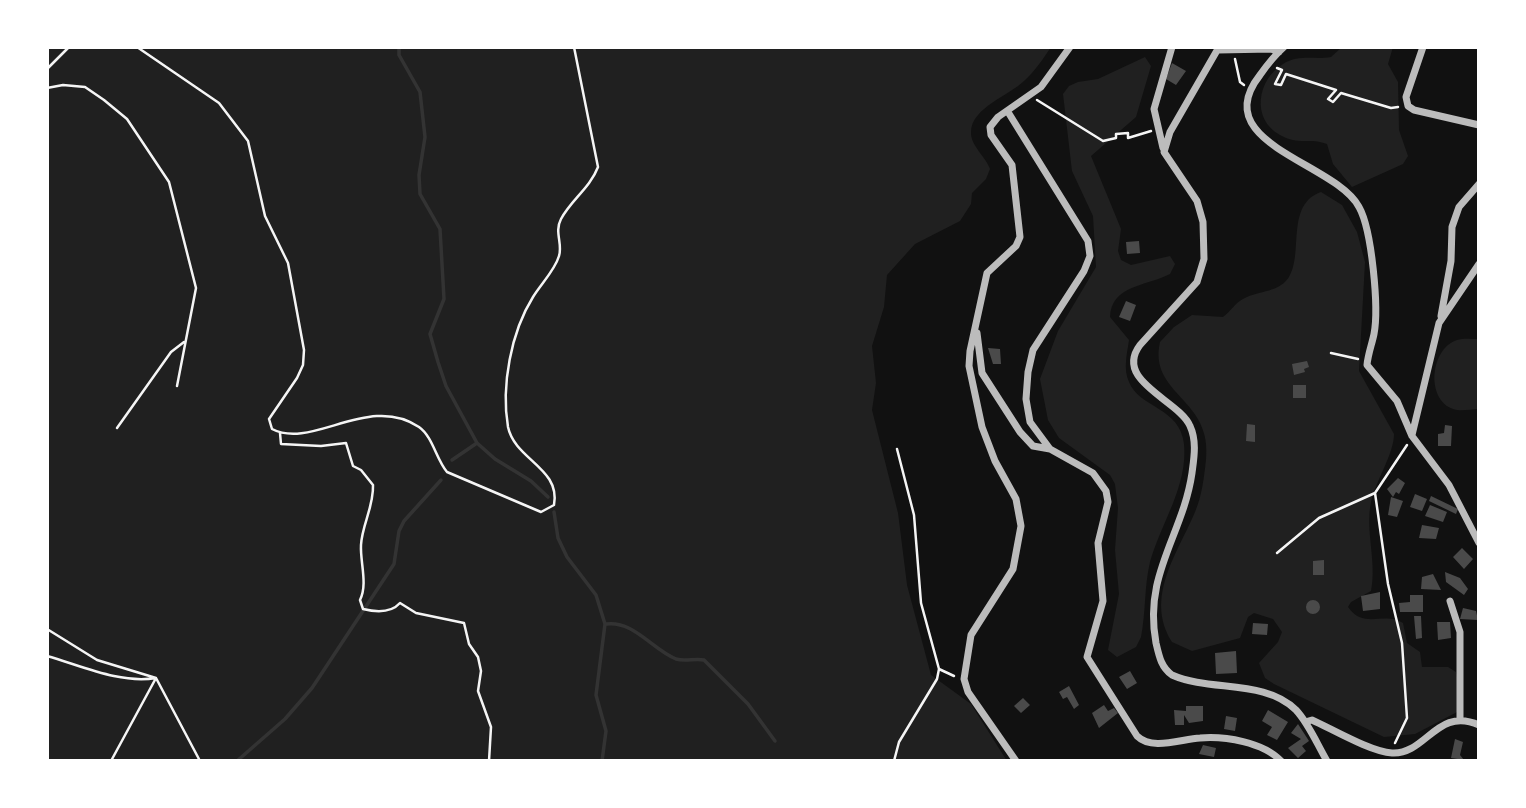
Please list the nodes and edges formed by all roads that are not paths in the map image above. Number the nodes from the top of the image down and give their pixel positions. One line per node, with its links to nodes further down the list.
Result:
1 (1070, 47): 6 (street)
2 (1172, 47): 8 (street)
3 (1423, 47): 7 (street)
4 (1219, 48): 5 (street); 8 (street)
5 (1282, 49): 13 (street)
6 (1008, 112): 12 (street); 14 (street)
7 (1479, 125)
8 (1164, 152): 18 (street)
9 (1479, 184): 11 (street)
10 (1479, 264): 11 (street)
11 (1439, 323): 13 (street)
12 (976, 328): 14 (street); 20 (street)
13 (1412, 436): 15 (street)
14 (1050, 449): 21 (street)
15 (1479, 543)
16 (1450, 601): 17 (street)
17 (1460, 720): 18 (street); 19 (street)
18 (1305, 722): 22 (street)
19 (1479, 725)
20 (1016, 761)
21 (1281, 761)
22 (1327, 761)

